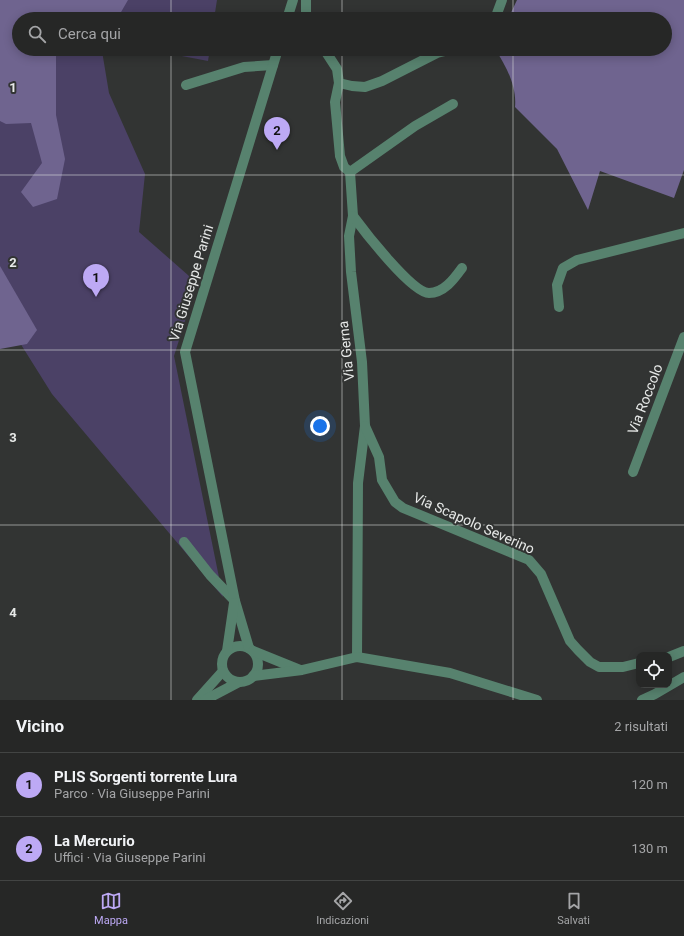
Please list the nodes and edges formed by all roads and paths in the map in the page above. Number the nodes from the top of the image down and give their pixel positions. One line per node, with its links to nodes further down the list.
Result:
1 (293, 0): 4 (street)
2 (306, 0): 5 (street)
3 (502, 0): 6 (street)
4 (289, 12)
5 (306, 12)
6 (498, 12)
7 (276, 56): 10 (street, Via Giuseppe Parini)
8 (329, 56): 11 (street, Via Gerna)
9 (431, 56): 11 (street)
10 (273, 65): 12 (street); 23 (street, Via Giuseppe Parini)
11 (339, 83): 14 (street, Via Gerna)
12 (186, 84)
13 (453, 104): 14 (street)
14 (350, 172): 15 (street, Via Gerna)
15 (353, 216): 17 (street); 20 (street, Via Gerna)
16 (684, 233): 18 (street)
17 (462, 268)
18 (559, 307)
19 (684, 337): 21 (street, Via Roccolo)
20 (365, 426): 28 (street, Via Gerna); 29 (street, Via Scapolo Severino)
21 (633, 472)
22 (184, 542): 23 (street)
23 (235, 601): 24 (street, Via Giuseppe Parini); 25 (street, Via Giuseppe Parini)
24 (251, 650): 25 (street); 30 (street); 32 (street)
25 (227, 651): 31 (street)
26 (684, 651): 27 (street)
27 (672, 656)
28 (357, 657): 30 (street); 37 (street)
29 (636, 664)
30 (302, 670): 32 (street)
31 (223, 671): 34 (street); 35 (street)
32 (253, 676): 34 (street)
33 (684, 677): 38 (street)
34 (239, 682): 36 (street)
35 (197, 700)
36 (205, 700)
37 (537, 700)
38 (642, 700)

